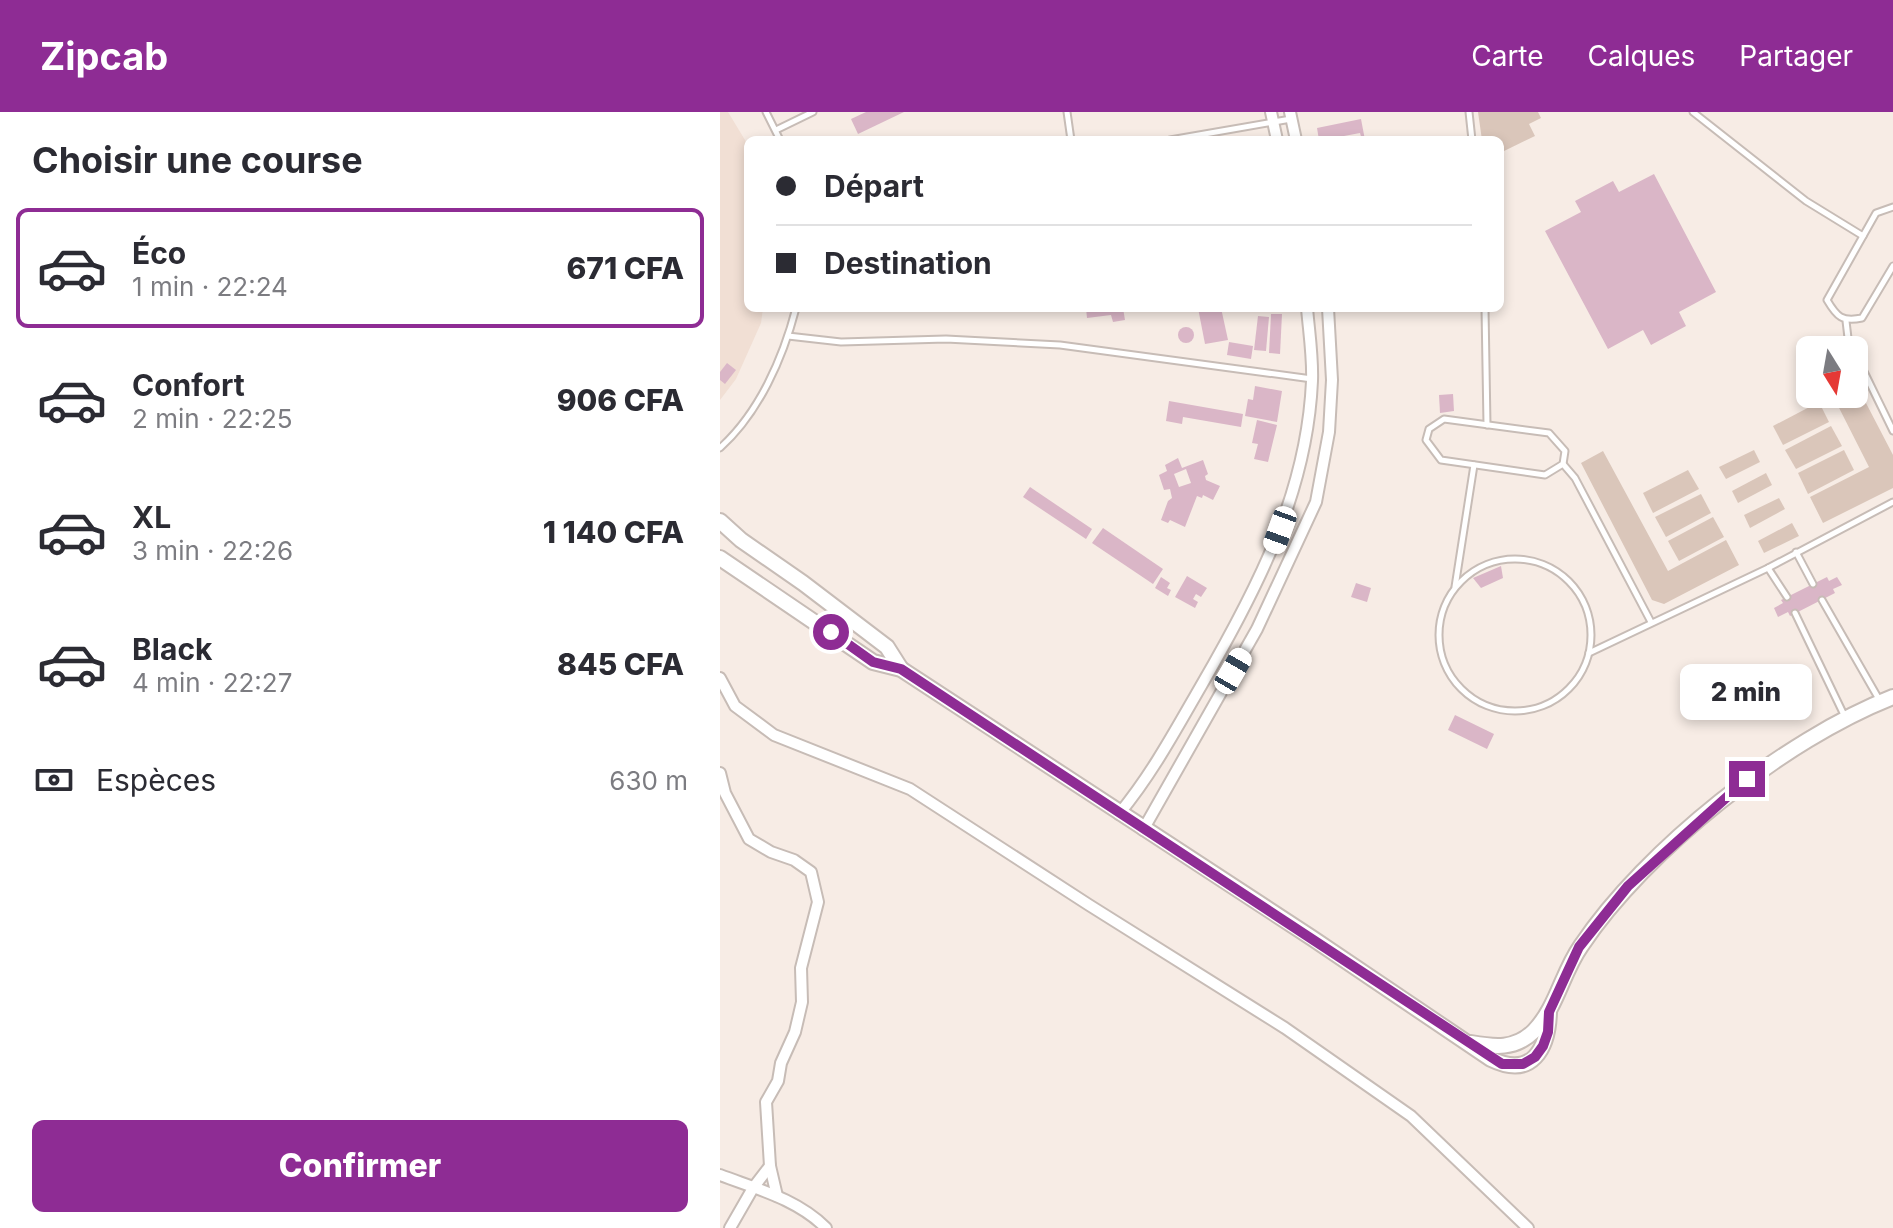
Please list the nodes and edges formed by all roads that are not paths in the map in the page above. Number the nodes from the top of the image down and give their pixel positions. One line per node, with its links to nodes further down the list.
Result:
1 (766, 112): 8 (lane)
2 (813, 112): 8 (lane)
3 (1067, 112): 10 (lane)
4 (1469, 112): 13 (lane)
5 (1693, 112): 15 (lane)
6 (1291, 115): 7 (lane); 12 (street)
7 (1272, 117): 11 (lane)
8 (776, 130): 9 (lane)
9 (778, 136)
10 (1070, 136)
11 (1188, 136)
12 (1295, 136)
13 (1472, 136)
14 (1893, 207): 15 (lane)
15 (1863, 236): 21 (lane)
16 (1893, 266): 21 (lane)
17 (795, 312): 22 (lane)
18 (1307, 312): 24 (street)
19 (1328, 312): 49 (street)
20 (1485, 312): 26 (lane)
21 (1846, 321): 23 (lane)
22 (788, 336): 24 (lane); 28 (lane)
23 (1848, 336)
24 (1312, 379): 48 (street)
25 (1868, 379): 27 (lane)
26 (1487, 425): 29 (lane); 30 (lane)
27 (1893, 431)
28 (720, 448)
29 (1563, 464): 30 (lane); 41 (lane)
30 (1474, 465): 37 (lane)
31 (1893, 502): 33 (lane)
32 (720, 521): 43 (main road)
33 (1796, 552): 35 (lane); 36 (lane)
34 (720, 558): 43 (main road)
35 (1768, 568): 38 (lane); 41 (lane)
36 (1813, 584)
37 (1455, 588): 42 (lane); 42 (lane)
38 (1787, 597)
39 (1822, 600): 45 (lane)
40 (1795, 613): 46 (lane)
41 (1651, 622): 42 (lane)
42 (1589, 653)
43 (901, 669): 48 (main road)
44 (720, 678): 58 (street)
45 (1887, 699): 46 (main road)
46 (1847, 719): 50 (main road)
47 (720, 773): 52 (street)
48 (1119, 814): 49 (main road)
49 (1143, 830): 51 (main road)
50 (1549, 1012): 51 (main road); 51 (main road)
51 (1467, 1042)
52 (770, 1166): 54 (street); 55 (street)
53 (720, 1175): 54 (street)
54 (753, 1188): 55 (street); 56 (street)
55 (777, 1196): 57 (street)
56 (730, 1228)
57 (826, 1228)
58 (1528, 1228)

